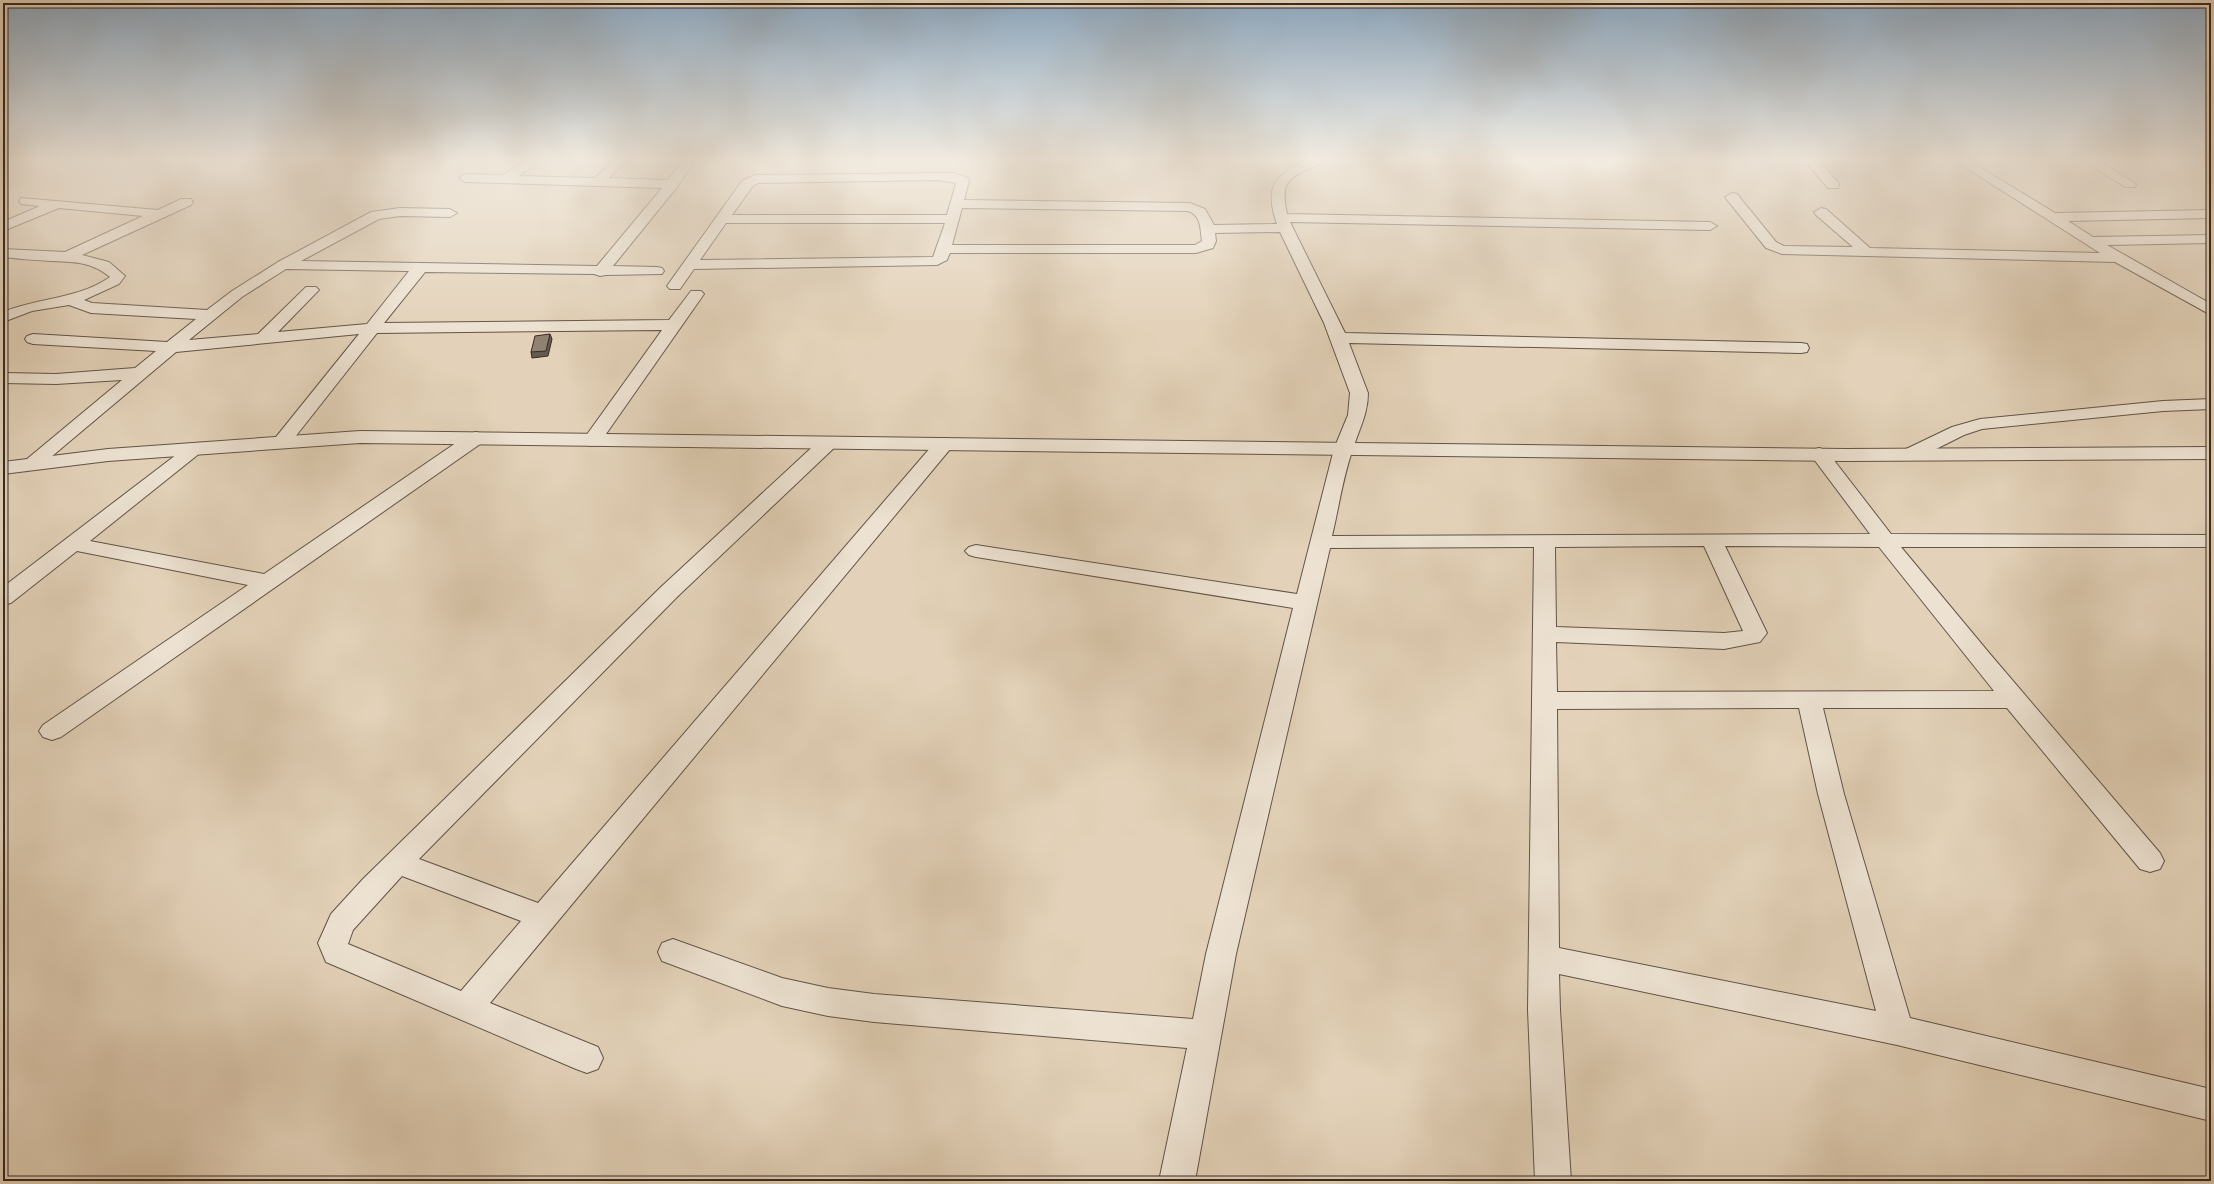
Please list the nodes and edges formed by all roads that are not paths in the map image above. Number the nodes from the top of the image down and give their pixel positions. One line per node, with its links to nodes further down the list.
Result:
1 (31, 215): 18 (street)
2 (157, 215): 25 (street)
3 (376, 215): 27 (street)
4 (646, 215): 31 (street)
5 (724, 215): 14 (street)
6 (954, 215): 15 (street)
7 (1204, 215): 19 (street)
8 (1281, 215): 16 (street)
9 (1747, 215): 23 (street)
10 (1825, 215): 23 (street)
11 (2049, 215): 13 (street)
12 (2145, 215): 13 (street)
13 (2052, 217): 21 (street)
14 (721, 219): 15 (street); 28 (street)
15 (953, 219): 22 (street)
16 (1284, 223): 17 (street); 19 (street); 44 (street)
17 (1710, 226)
18 (3, 227)
19 (1207, 229): 22 (street)
20 (2211, 239): 21 (street)
21 (2090, 241): 26 (street)
22 (944, 249): 28 (street)
23 (1864, 250): 26 (street)
24 (3, 253): 25 (street)
25 (68, 256): 37 (street)
26 (2118, 258): 36 (street)
27 (283, 265): 29 (street); 39 (street)
28 (692, 265): 32 (street)
29 (419, 269): 31 (street); 42 (street)
30 (657, 271): 31 (street)
31 (600, 272)
32 (675, 286)
33 (311, 290): 43 (street)
34 (696, 294): 41 (street)
35 (2211, 294): 36 (street)
36 (2185, 296): 38 (street)
37 (72, 300): 39 (street); 40 (street)
38 (2211, 310)
39 (212, 315): 46 (street)
40 (3, 317)
41 (673, 325): 42 (street); 52 (street)
42 (372, 328): 43 (street); 53 (street)
43 (264, 337): 46 (street)
44 (1338, 338): 47 (street); 57 (street)
45 (33, 339): 46 (street)
46 (171, 347): 48 (street)
47 (1801, 348)
48 (141, 373): 49 (street); 61 (street)
49 (3, 378)
50 (2211, 404): 60 (street)
51 (476, 438): 52 (street); 53 (street); 70 (street)
52 (592, 440): 54 (street)
53 (281, 442): 56 (street)
54 (828, 443): 55 (street); 79 (street)
55 (944, 444): 57 (street); 80 (street)
56 (196, 448): 61 (street); 68 (street)
57 (1343, 449): 59 (street); 67 (street)
58 (2211, 453): 60 (street)
59 (1819, 454): 60 (street); 64 (street)
60 (1910, 454)
61 (32, 464): 62 (street)
62 (3, 468)
63 (1711, 540): 64 (street); 65 (street); 73 (street)
64 (1883, 540): 66 (street); 75 (street)
65 (1545, 541): 67 (street); 73 (street)
66 (2211, 541)
67 (1321, 542): 72 (street)
68 (72, 544): 70 (street); 71 (street)
69 (976, 551): 72 (street)
70 (268, 582): 77 (street)
71 (3, 598)
72 (1306, 603): 85 (street)
73 (1546, 634): 76 (street)
74 (1809, 700): 75 (street); 76 (street); 84 (street)
75 (2014, 700): 78 (street)
76 (1545, 701): 82 (street)
77 (52, 731)
78 (2150, 861)
79 (397, 863): 80 (street); 83 (street)
80 (543, 917): 83 (street)
81 (674, 952): 85 (street)
82 (1545, 958): 84 (street); 89 (street)
83 (466, 1008): 86 (street)
84 (1898, 1030): 87 (street)
85 (1205, 1035): 88 (street)
86 (587, 1058)
87 (2211, 1104)
88 (1177, 1181)
89 (1553, 1181)

